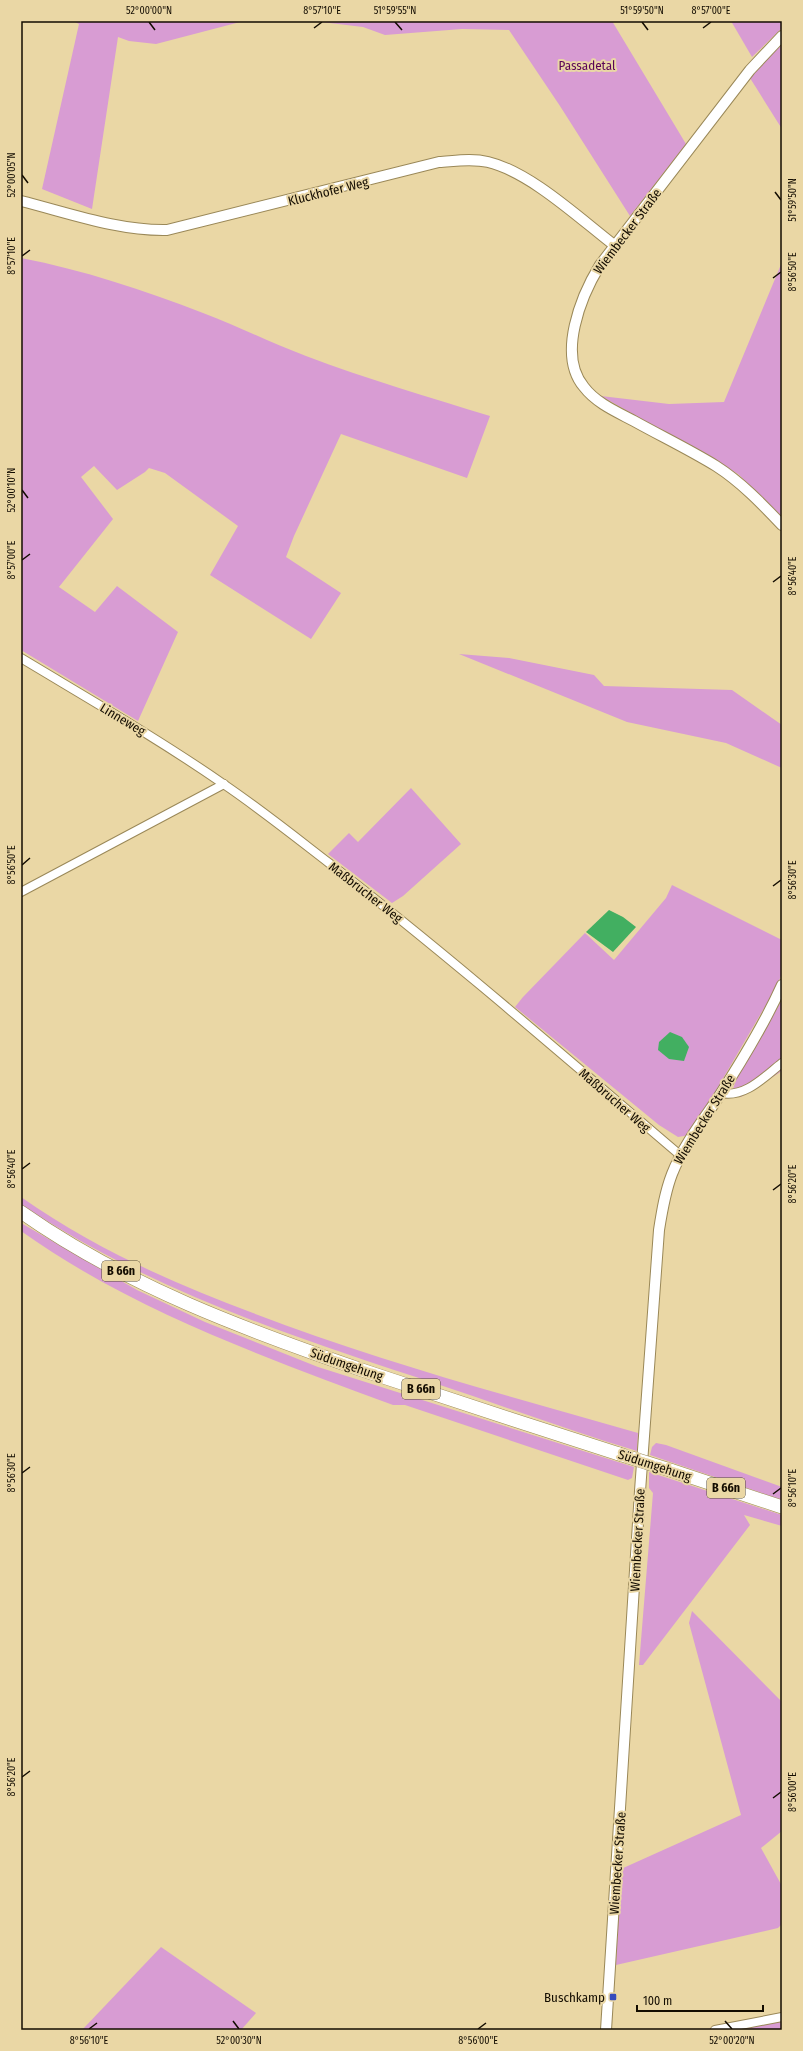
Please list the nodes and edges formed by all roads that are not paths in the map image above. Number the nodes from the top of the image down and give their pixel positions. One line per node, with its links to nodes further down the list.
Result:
1 (782, 36): 3 (street, Wiembecker Straße)
2 (21, 201): 3 (street, Kluckhofer Weg)
3 (614, 245): 4 (street, Wiembecker Straße)
4 (782, 525)
5 (21, 658): 6 (street, Linneweg)
6 (224, 784): 7 (street); 11 (street, Maßbrucher Weg)
7 (21, 892)
8 (782, 985): 10 (street, Wiembecker Straße)
9 (782, 1063): 10 (street)
10 (721, 1093): 11 (street, Wiembecker Straße)
11 (680, 1155): 15 (street, Wiembecker Straße)
12 (21, 1212): 13 (main road, Südumgehung / B 66n, bridge)
13 (782, 1507)
14 (782, 2017): 16 (street)
15 (606, 2030)
16 (715, 2030)

